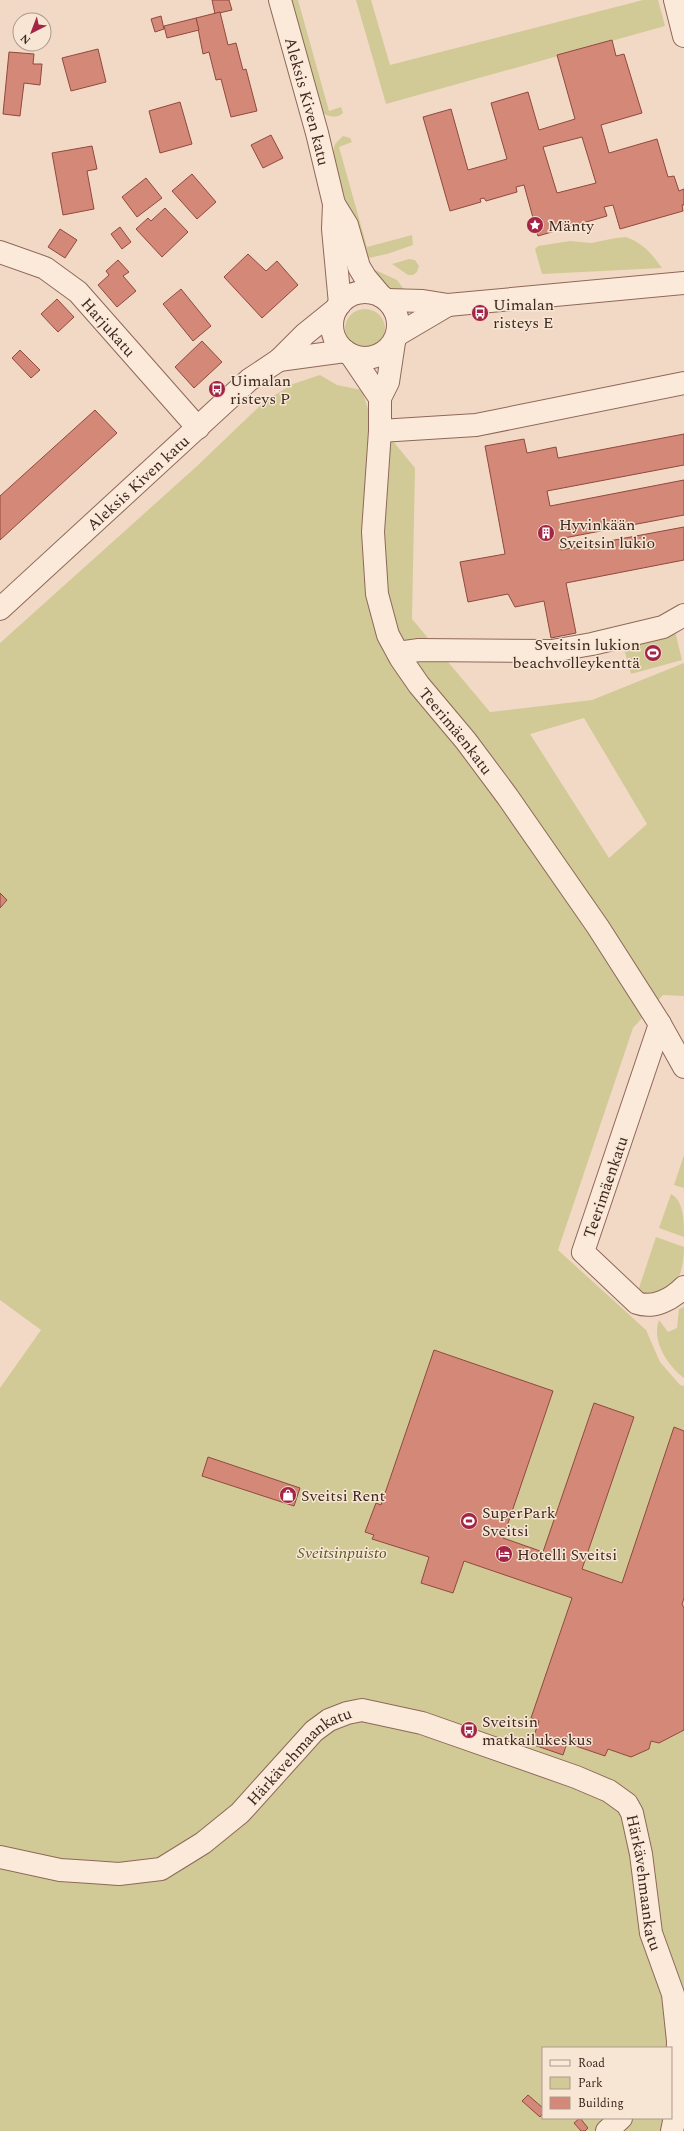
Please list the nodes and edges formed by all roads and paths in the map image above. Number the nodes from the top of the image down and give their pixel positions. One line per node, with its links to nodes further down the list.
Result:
1 (280, 0): 4 (street, Aleksis Kiven katu)
2 (675, 0): 3 (street)
3 (684, 36)
4 (334, 204): 7 (street, Aleksis Kiven katu); 9 (street, Aleksis Kiven katu)
5 (0, 252): 15 (street, Harjukatu)
6 (684, 283): 8 (street)
7 (384, 298): 8 (street); 9 (street); 10 (street)
8 (448, 305): 10 (street)
9 (338, 307): 11 (street); 12 (street, Aleksis Kiven katu)
10 (396, 338): 11 (street); 14 (street, Teerimäenkatu)
11 (348, 353): 12 (street, Aleksis Kiven katu); 14 (street)
12 (279, 360): 15 (street, Aleksis Kiven katu)
13 (684, 383): 16 (street)
14 (380, 398): 16 (street, Teerimäenkatu)
15 (198, 428): 17 (street, Aleksis Kiven katu)
16 (380, 431): 19 (street, Teerimäenkatu)
17 (0, 609)
18 (684, 615): 19 (street)
19 (398, 653): 20 (street, Teerimäenkatu)
20 (660, 1024): 21 (street, Teerimäenkatu); 22 (street, Teerimäenkatu)
21 (684, 1067)
22 (684, 1287)
23 (0, 1857): 24 (street, Härkävehmaankatu)
24 (675, 2049): 27 (street, Härkävehmaankatu)
25 (620, 2119): 26 (street)
26 (607, 2131)
27 (672, 2131)

